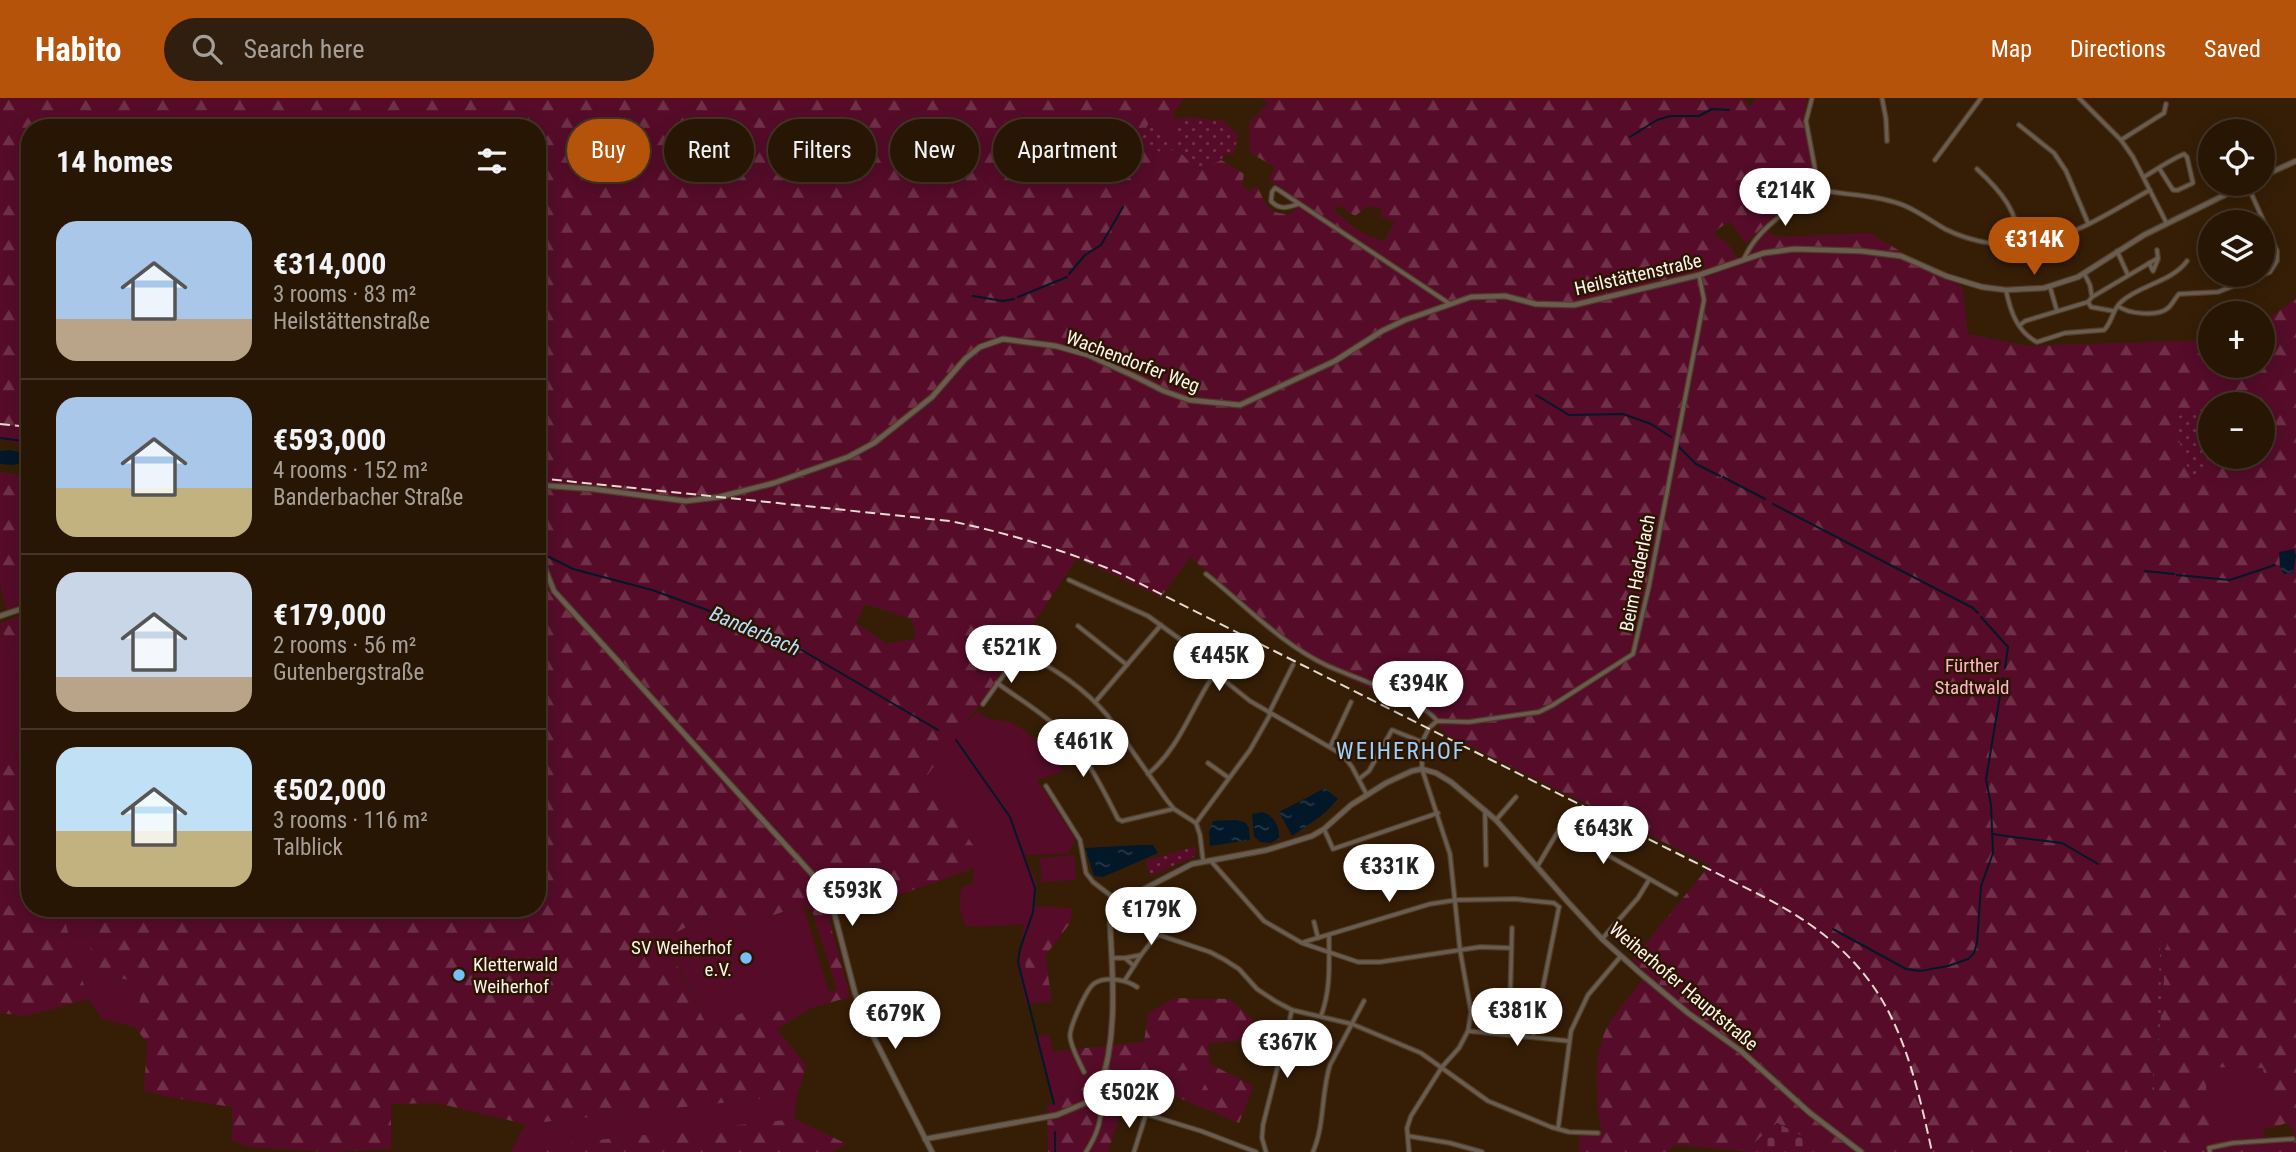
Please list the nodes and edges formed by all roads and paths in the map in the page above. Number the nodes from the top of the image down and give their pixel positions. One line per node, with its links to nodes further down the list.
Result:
1 (1812, 98): 17 (street)
2 (1882, 98): 10 (street)
3 (1981, 98): 11 (street)
4 (2079, 98): 6 (street)
5 (2092, 98): 6 (street)
6 (2084, 103): 9 (street)
7 (2166, 104): 9 (street)
8 (2019, 125): 23 (street)
9 (2121, 140): 16 (street)
10 (1887, 141)
11 (1935, 160)
12 (2296, 161): 15 (street)
13 (2159, 167): 13 (street); 16 (street)
14 (1977, 169): 24 (street)
15 (2275, 171)
16 (2144, 177): 18 (street)
17 (1819, 190): 24 (street); 28 (street)
18 (2150, 190): 22 (street); 23 (street)
19 (2221, 196): 22 (street, Heilstättenstraße)
20 (2252, 196): 41 (street)
21 (1298, 204): 21 (street); 40 (street)
22 (2166, 222): 26 (street, Heilstättenstraße)
23 (2088, 223): 24 (street)
24 (2022, 245)
25 (2157, 250): 27 (street)
26 (2117, 251): 32 (street, Heilstättenstraße); 34 (street)
27 (2158, 258): 30 (street); 31 (street)
28 (1744, 259): 33 (street, Heilstättenstraße); 37 (street, Heilstättenstraße)
29 (2187, 261): 35 (street)
30 (2149, 264): 31 (street); 34 (street)
31 (2153, 271): 35 (street)
32 (2084, 273): 36 (street, Heilstättenstraße); 38 (street)
33 (1699, 275): 40 (street, Heilstättenstraße); 61 (street, Beim Haderlach)
34 (2128, 275): 38 (street)
35 (2158, 281): 41 (street)
36 (2050, 287): 37 (street, Heilstättenstraße); 42 (street)
37 (2006, 290): 44 (street)
38 (2092, 297): 39 (street)
39 (2088, 302): 42 (street); 43 (street)
40 (1452, 305): 45 (street, Wachendorfer Weg)
41 (2118, 306): 43 (street)
42 (2057, 311): 44 (street)
43 (2113, 311): 44 (street)
44 (2020, 325)
45 (546, 486)
46 (546, 573): 121 (street)
47 (1206, 573): 61 (street)
48 (1069, 580): 51 (street)
49 (21, 609): 50 (street)
50 (1, 616)
51 (1161, 625): 53 (street); 55 (street)
52 (1078, 626): 53 (street)
53 (1127, 665): 57 (street)
54 (1293, 665): 60 (street)
55 (1214, 673): 60 (street); 66 (street)
56 (997, 683): 57 (street); 59 (street); 72 (street)
57 (1096, 701): 66 (street)
58 (1351, 702): 63 (street)
59 (983, 704)
60 (1269, 714): 63 (street); 67 (street)
61 (1437, 721): 62 (street)
62 (1422, 742): 65 (street); 68 (street)
63 (1330, 747): 68 (street)
64 (1208, 763): 67 (street)
65 (1422, 769): 70 (street); 73 (street, Weiherhofer Hauptstraße); 74 (street)
66 (1148, 774): 72 (street)
67 (1229, 778): 76 (street)
68 (1359, 779): 70 (street)
69 (1046, 786): 85 (street)
70 (1367, 795): 77 (street)
71 (1516, 797): 75 (street)
72 (1174, 808): 76 (street)
73 (1485, 811): 75 (street, Weiherhofer Hauptstraße); 79 (street)
74 (1438, 813): 77 (street); 83 (street)
75 (1496, 820): 80 (street, Weiherhofer Hauptstraße)
76 (1196, 823): 78 (street)
77 (1324, 829): 78 (street)
78 (1206, 859): 85 (street); 92 (street)
79 (1486, 866)
80 (1537, 867): 81 (street); 84 (street, Weiherhofer Hauptstraße)
81 (1650, 880): 82 (street); 91 (street)
82 (1676, 894)
83 (1456, 901): 86 (street); 89 (street); 94 (street)
84 (1567, 901): 86 (street); 91 (street, Weiherhofer Hauptstraße)
85 (1115, 906): 98 (street)
86 (1559, 907): 110 (street)
87 (1314, 922): 90 (street)
88 (1512, 928): 93 (street)
89 (1329, 936): 90 (street); 95 (street)
90 (1318, 939): 92 (street)
91 (1602, 939): 97 (street, Weiherhofer Hauptstraße)
92 (1302, 943): 95 (street)
93 (1511, 948): 94 (street); 105 (street)
94 (1460, 950): 95 (street); 109 (street)
95 (1329, 953): 107 (street)
96 (1142, 955): 99 (street); 100 (street); 106 (street)
97 (1621, 956): 111 (street); 131 (street, Weiherhofer Hauptstraße)
98 (1112, 958): 99 (street); 102 (street)
99 (1125, 958): 100 (street)
100 (1134, 966): 101 (street)
101 (1124, 980): 102 (street); 103 (street)
102 (1112, 981): 113 (street); 114 (street)
103 (1137, 987)
104 (1364, 1001): 108 (street)
105 (1510, 1006)
106 (1293, 1010): 107 (street); 127 (street)
107 (1321, 1016): 108 (street)
108 (1352, 1024): 112 (street); 128 (street)
109 (1468, 1031): 110 (street); 112 (street)
110 (1533, 1037): 111 (street)
111 (1569, 1041): 118 (street)
112 (1442, 1067): 118 (street); 120 (street)
113 (1084, 1072)
114 (1099, 1091): 115 (street); 116 (street)
115 (1090, 1101): 116 (street); 121 (street)
116 (1101, 1102): 117 (street); 124 (street)
117 (1146, 1114): 125 (street); 126 (street)
118 (1559, 1129): 119 (street)
119 (1598, 1133)
120 (1408, 1136): 129 (street); 130 (street)
121 (926, 1139): 123 (street)
122 (2293, 1139): 132 (street)
123 (932, 1152)
124 (1086, 1152)
125 (1135, 1152)
126 (1256, 1152)
127 (1266, 1152)
128 (1313, 1152)
129 (1409, 1152)
130 (1482, 1152)
131 (1861, 1152)
132 (2210, 1152)

